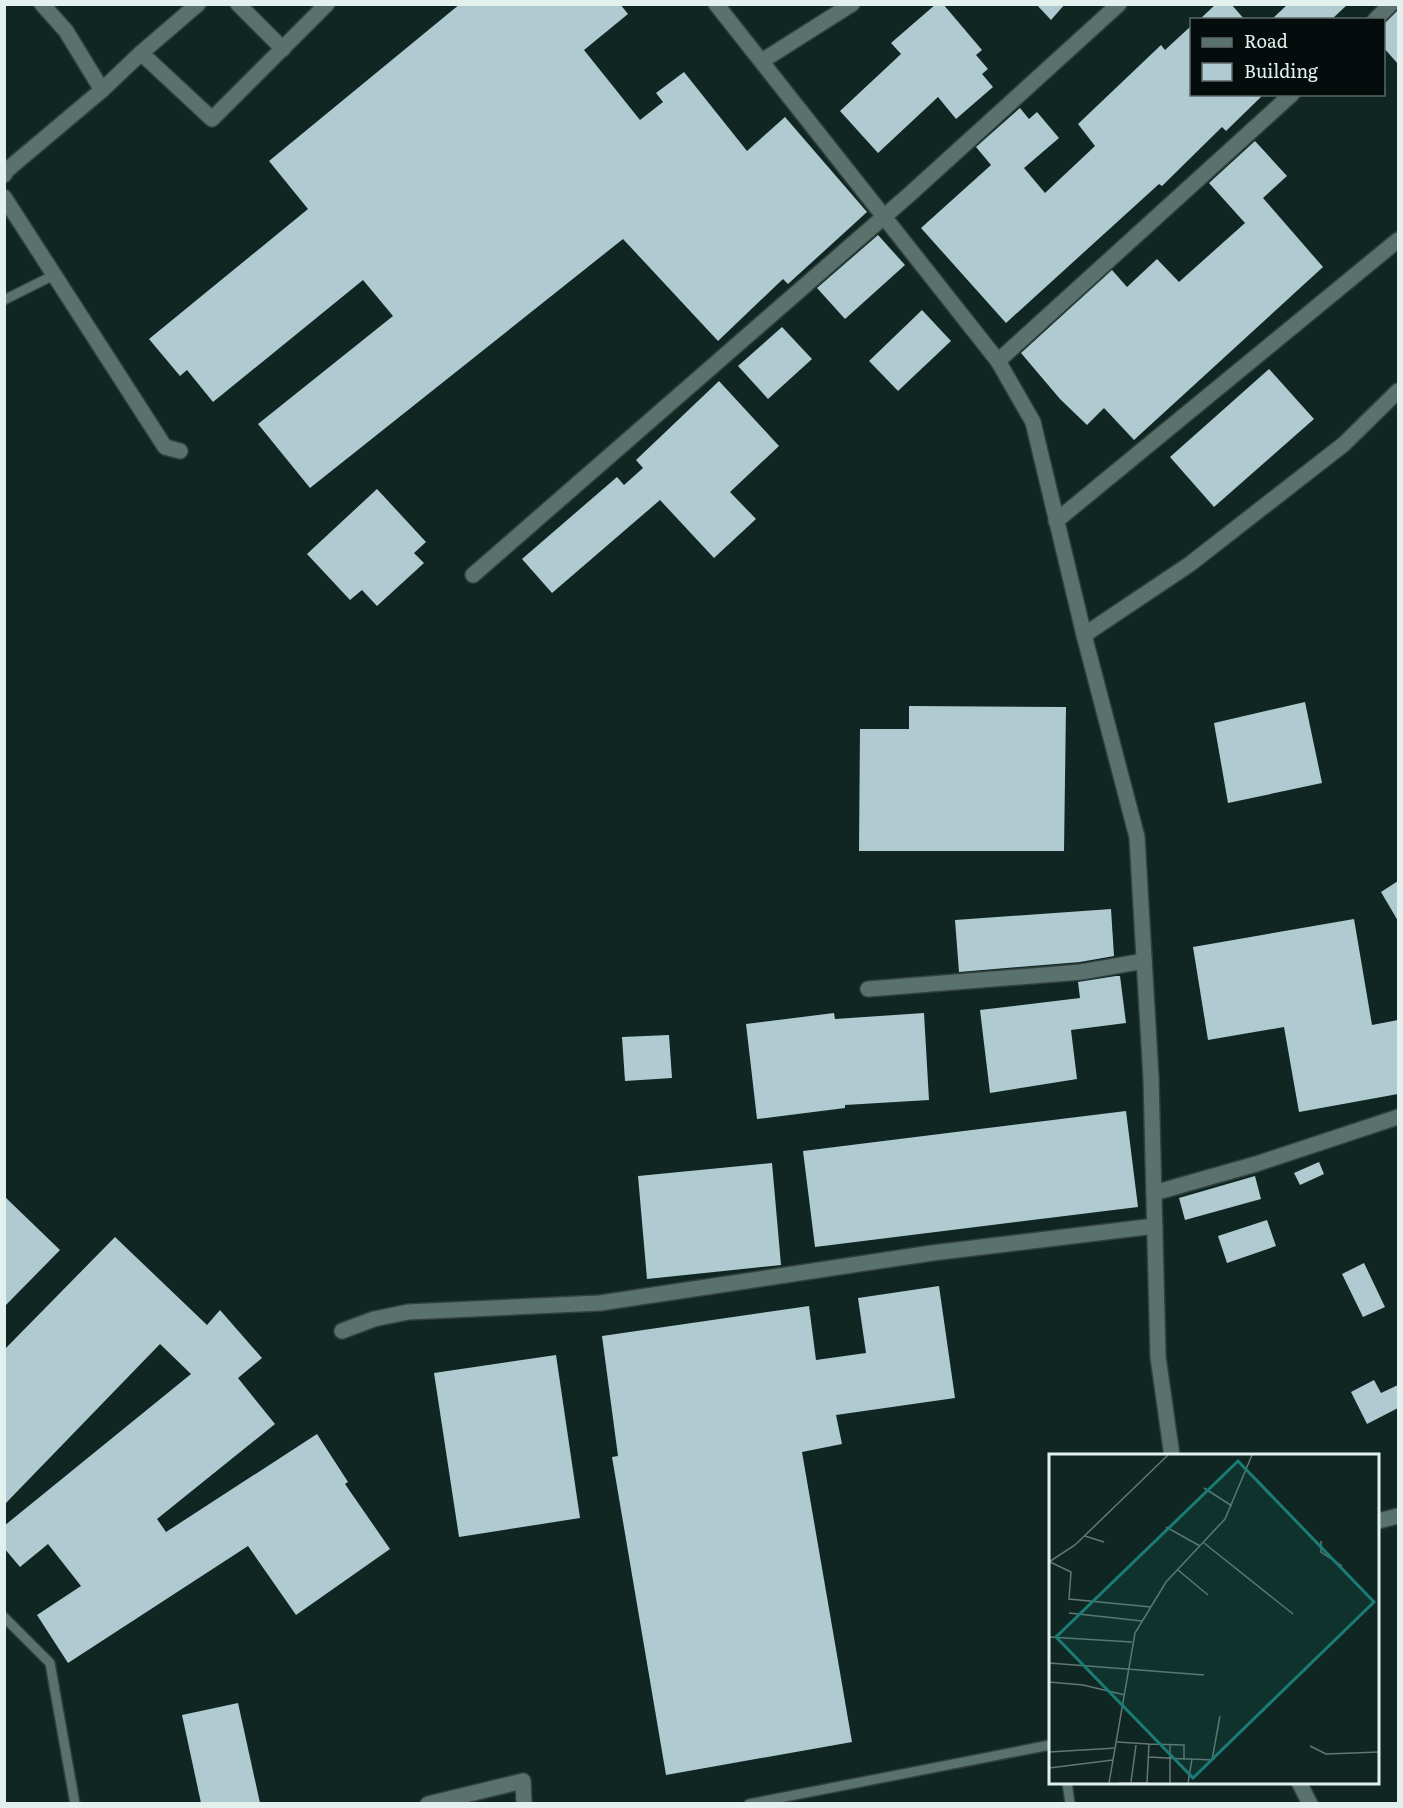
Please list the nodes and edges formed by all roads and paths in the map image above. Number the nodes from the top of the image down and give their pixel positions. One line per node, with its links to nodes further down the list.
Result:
1 (42, 4): 13 (street)
2 (198, 4): 11 (street)
3 (238, 4): 10 (street)
4 (327, 4): 10 (street)
5 (716, 4): 12 (street)
6 (852, 4): 12 (street)
7 (1119, 4): 17 (street)
8 (1391, 4): 9 (street)
9 (1377, 18)
10 (283, 49): 11 (street)
11 (141, 53): 13 (street)
12 (762, 61): 17 (street)
13 (102, 90): 15 (street)
14 (1290, 96): 21 (street)
15 (4, 175)
16 (4, 197): 19 (street)
17 (886, 216): 21 (street); 25 (street)
18 (1398, 240): 24 (street)
19 (56, 274): 20 (lane); 23 (street)
20 (4, 300)
21 (998, 361): 24 (street)
22 (1398, 391): 26 (street)
23 (180, 451)
24 (1056, 521): 26 (street)
25 (473, 575)
26 (1084, 635): 27 (street)
27 (1144, 961): 28 (street); 30 (street)
28 (867, 989)
29 (1398, 1117): 30 (street)
30 (1154, 1193): 31 (street)
31 (1155, 1226): 32 (street); 33 (street)
32 (342, 1331)
33 (1172, 1454)
34 (1398, 1516): 35 (street)
35 (1379, 1521)
36 (4, 1617): 40 (lane)
37 (1049, 1745): 43 (lane)
38 (1067, 1784): 44 (lane)
39 (1300, 1784): 45 (street)
40 (75, 1803)
41 (429, 1803): 42 (street)
42 (524, 1803)
43 (749, 1803)
44 (1070, 1803)
45 (1310, 1803)

